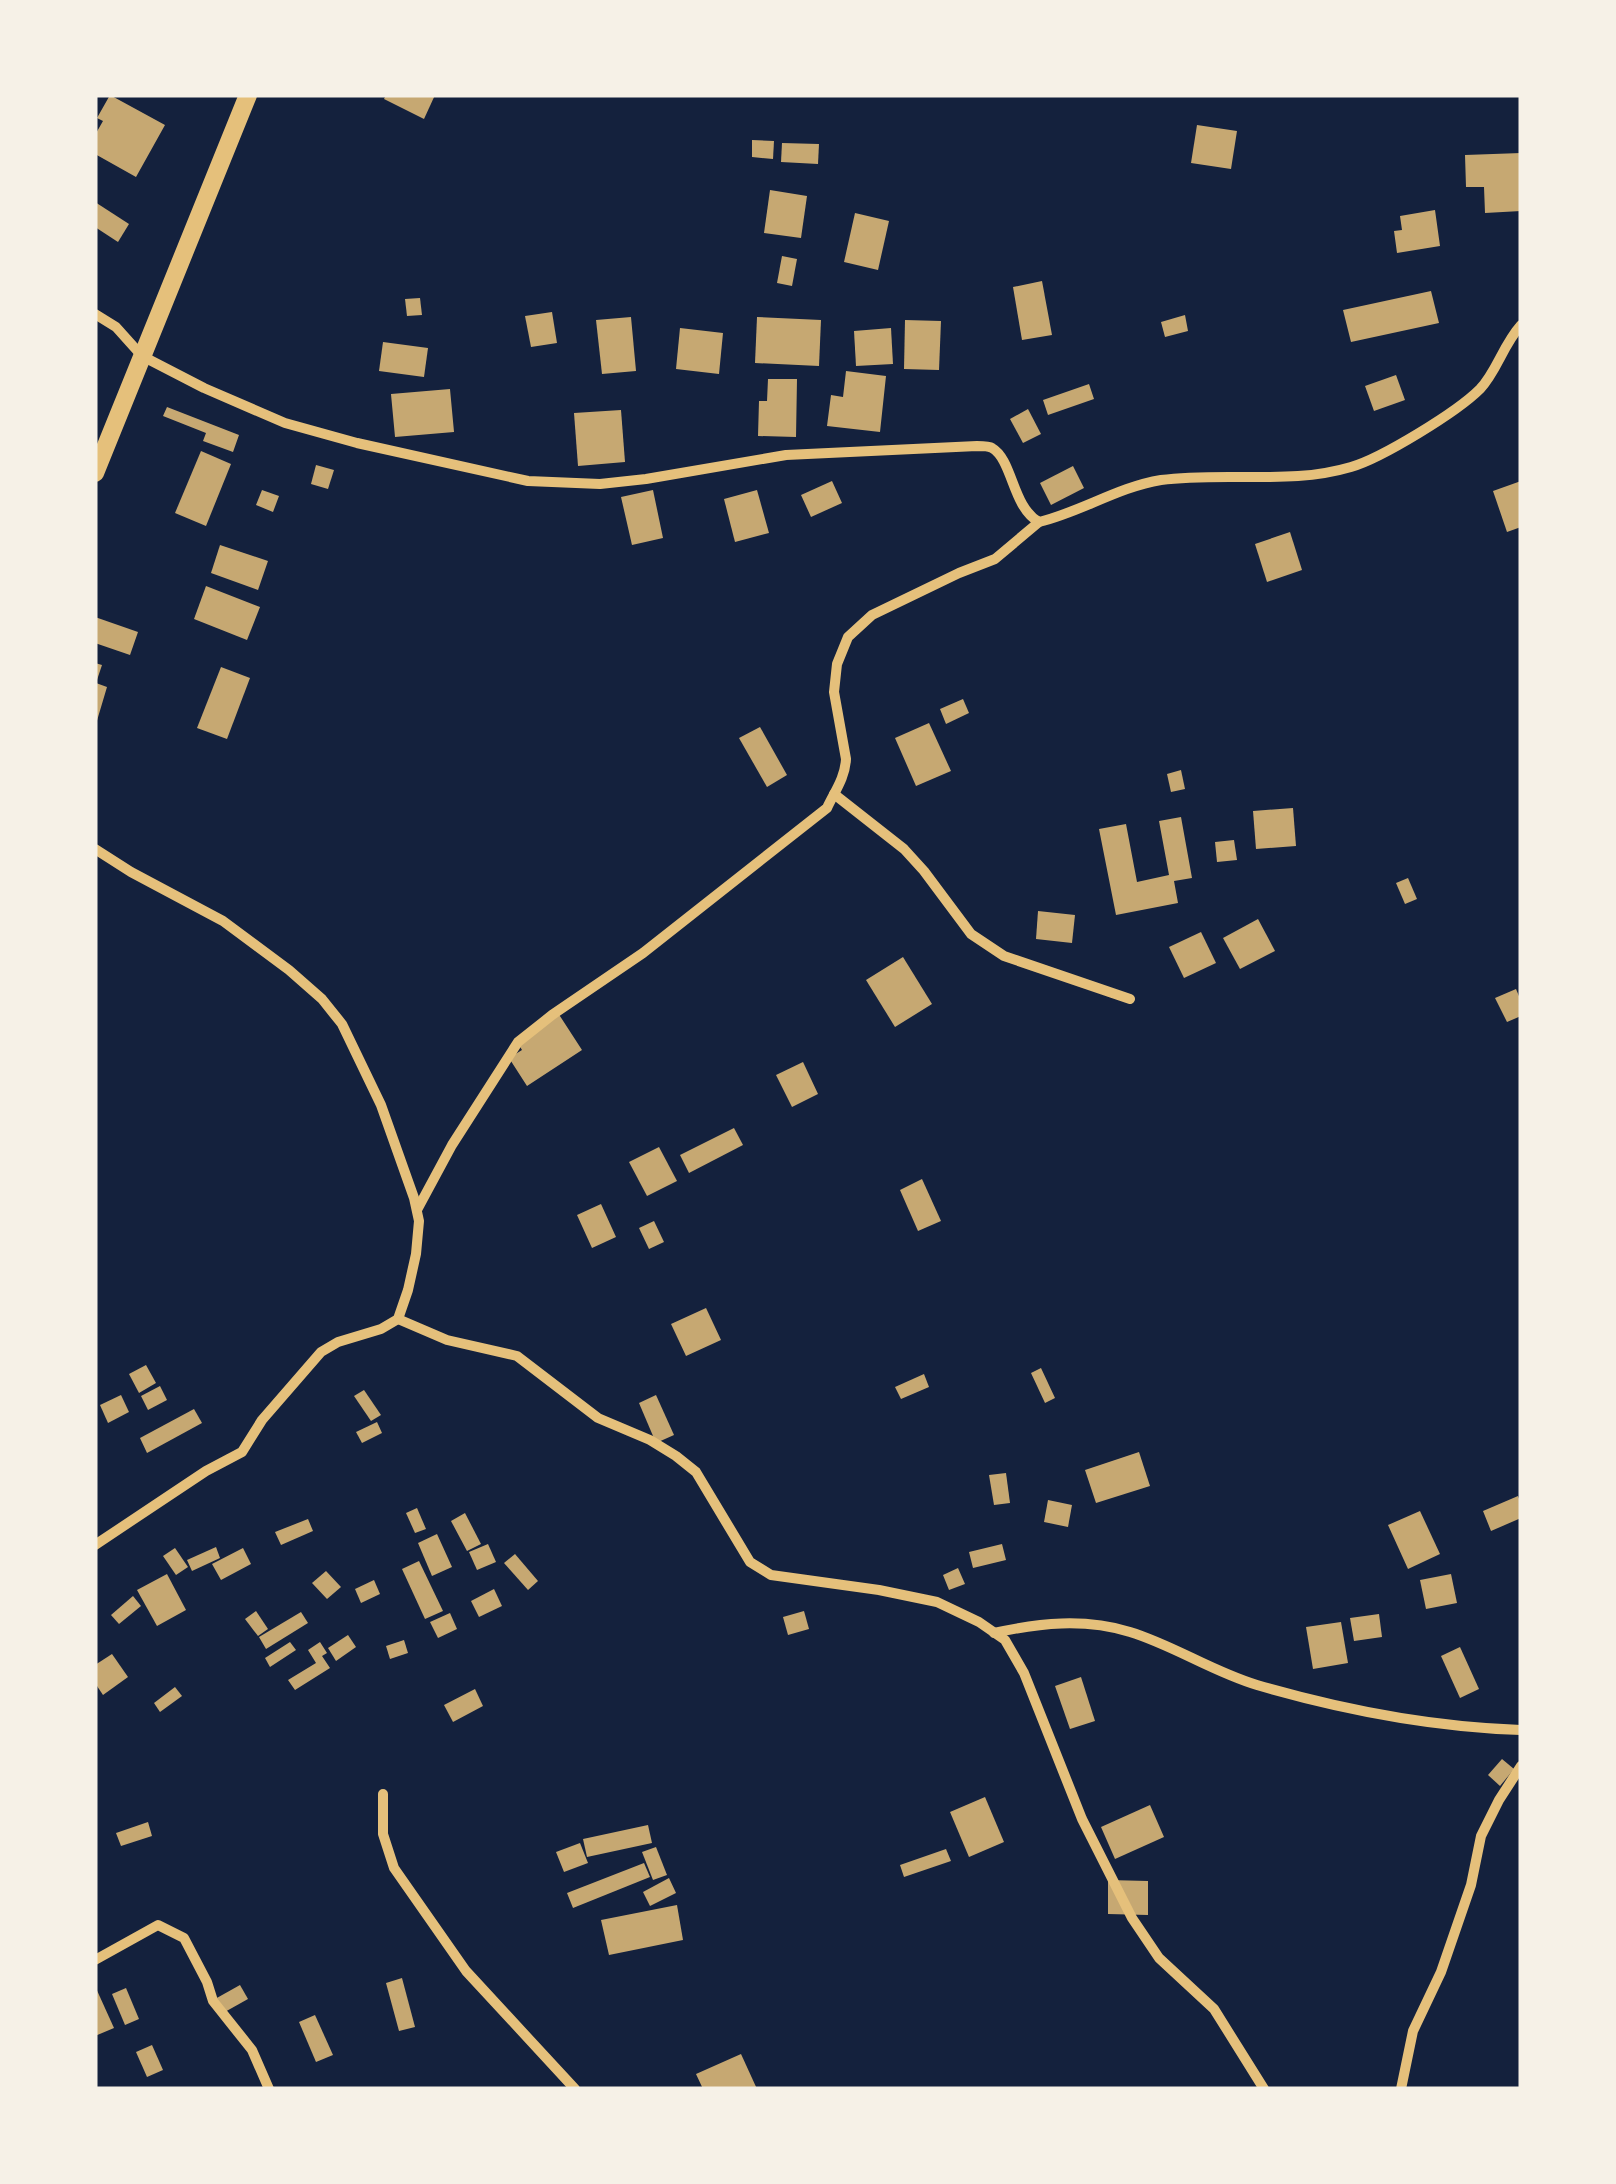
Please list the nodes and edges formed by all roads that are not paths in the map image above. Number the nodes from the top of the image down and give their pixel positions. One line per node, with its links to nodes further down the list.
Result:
1 (248, 95): 4 (main road)
2 (95, 314): 4 (street)
3 (1521, 326): 6 (street)
4 (142, 356): 5 (main road); 6 (street)
5 (95, 473)
6 (1039, 522): 7 (street)
7 (834, 794): 9 (street); 10 (street)
8 (95, 849): 10 (street)
9 (1130, 999)
10 (417, 1210): 11 (street)
11 (398, 1318): 12 (street); 13 (street)
12 (95, 1545)
13 (994, 1632): 14 (street); 20 (street)
14 (1521, 1730)
15 (1521, 1766): 21 (street)
16 (384, 1794): 19 (street)
17 (95, 1960): 18 (street)
18 (269, 2089)
19 (574, 2089)
20 (1264, 2089)
21 (1401, 2089)

